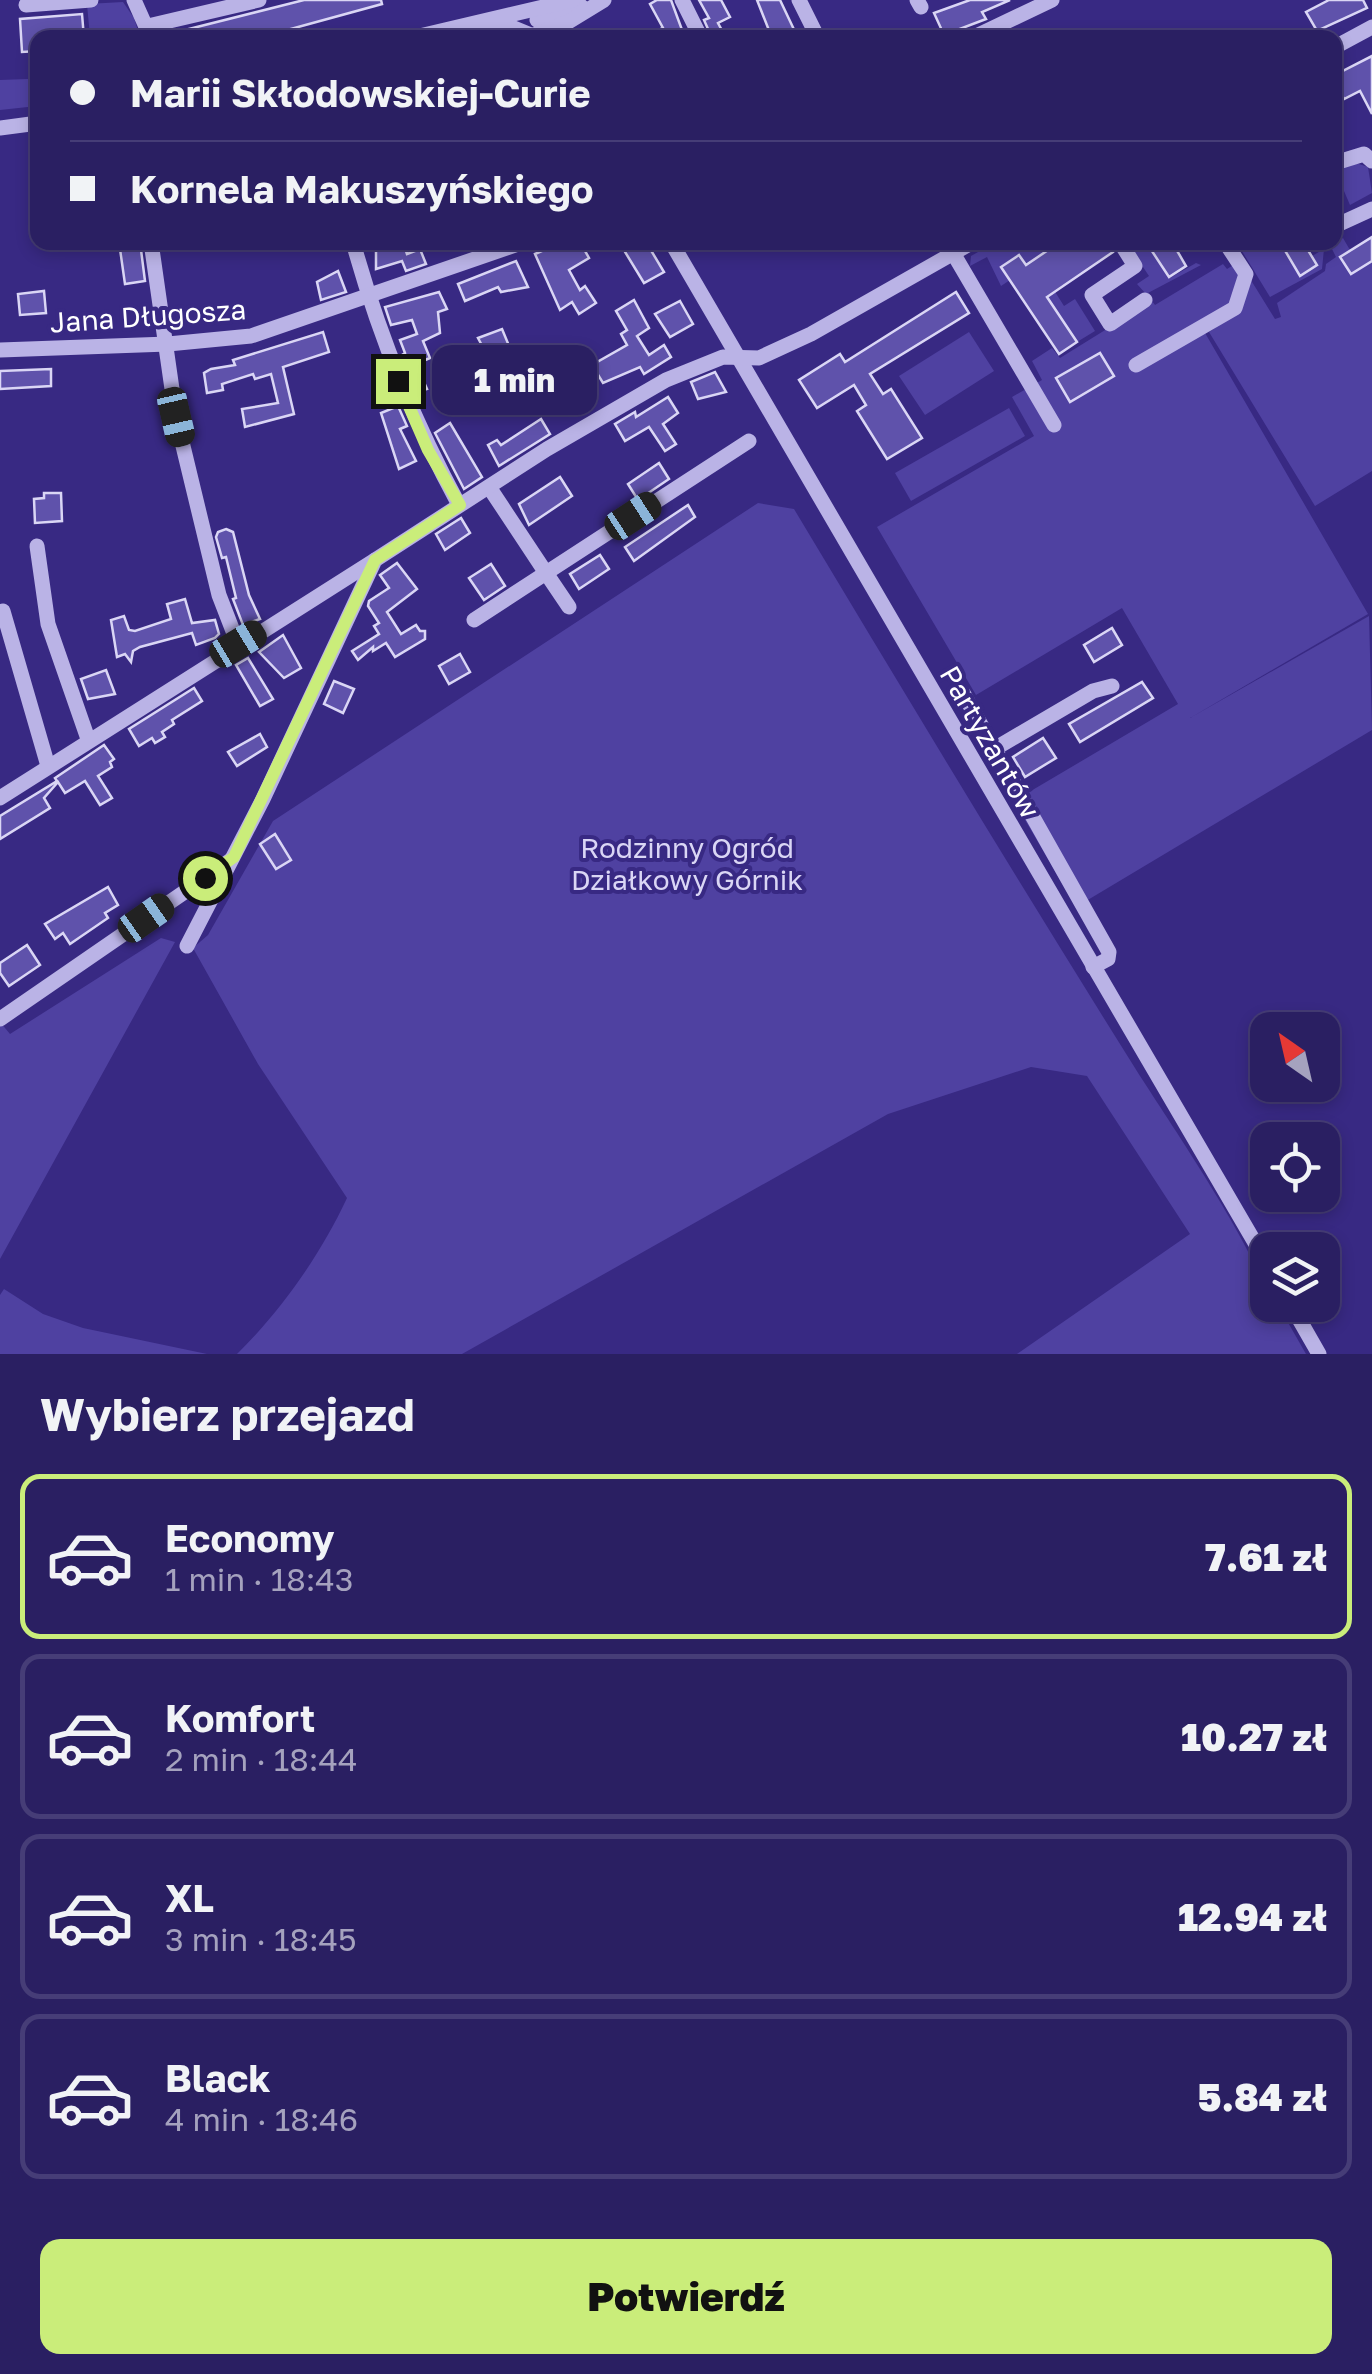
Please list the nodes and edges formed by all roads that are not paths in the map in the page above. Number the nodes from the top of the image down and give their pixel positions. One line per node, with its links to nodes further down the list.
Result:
1 (91, 0): 9 (street)
2 (134, 0): 14 (street)
3 (260, 0): 15 (street)
4 (572, 0): 11 (street)
5 (601, 0): 10 (street); 11 (street)
6 (682, 0): 18 (street)
7 (799, 0): 19 (street)
8 (1052, 0): 20 (street)
9 (26, 5)
10 (577, 17): 11 (street); 17 (street)
11 (535, 20): 12 (street); 12 (street)
12 (471, 24): 16 (street)
13 (1372, 27): 21 (street)
14 (148, 30)
15 (156, 30)
16 (446, 30)
17 (570, 30)
18 (698, 30)
19 (814, 30)
20 (989, 30)
21 (1342, 43)
22 (30, 124): 23 (street)
23 (0, 128)
24 (1342, 161): 25 (street)
25 (1372, 161)
26 (1372, 209): 27 (street)
27 (1342, 223)
28 (152, 250): 38 (street)
29 (355, 250): 36 (street)
30 (502, 250): 36 (street, Jana Długosza)
31 (676, 250): 40 (street, Partyzantów)
32 (958, 250): 35 (street)
33 (1125, 250): 37 (street)
34 (1230, 250): 41 (street)
35 (953, 253): 40 (street); 42 (street)
36 (369, 298): 38 (street, Jana Długosza); 45 (street)
37 (1145, 300)
38 (168, 344): 39 (street, Jana Długosza); 52 (street)
39 (0, 350)
40 (737, 358): 44 (street); 61 (street, Partyzantów)
41 (1136, 365)
42 (1054, 426)
43 (749, 441): 48 (street)
44 (489, 486): 45 (street); 48 (street)
45 (460, 505): 47 (street)
46 (37, 546): 55 (street)
47 (375, 560): 52 (street); 59 (street)
48 (546, 573): 49 (street); 51 (street)
49 (569, 607)
50 (2, 611): 57 (street)
51 (474, 620)
52 (238, 644): 55 (street)
53 (1112, 686): 56 (street)
54 (963, 693): 56 (street)
55 (88, 739): 57 (street)
56 (996, 748): 61 (street)
57 (48, 766): 58 (street)
58 (0, 798)
59 (234, 857): 60 (street); 62 (street)
60 (187, 946)
61 (1094, 967): 63 (street, Partyzantów)
62 (0, 1019)
63 (1250, 1234)
64 (1301, 1322): 65 (street)
65 (1319, 1354)

